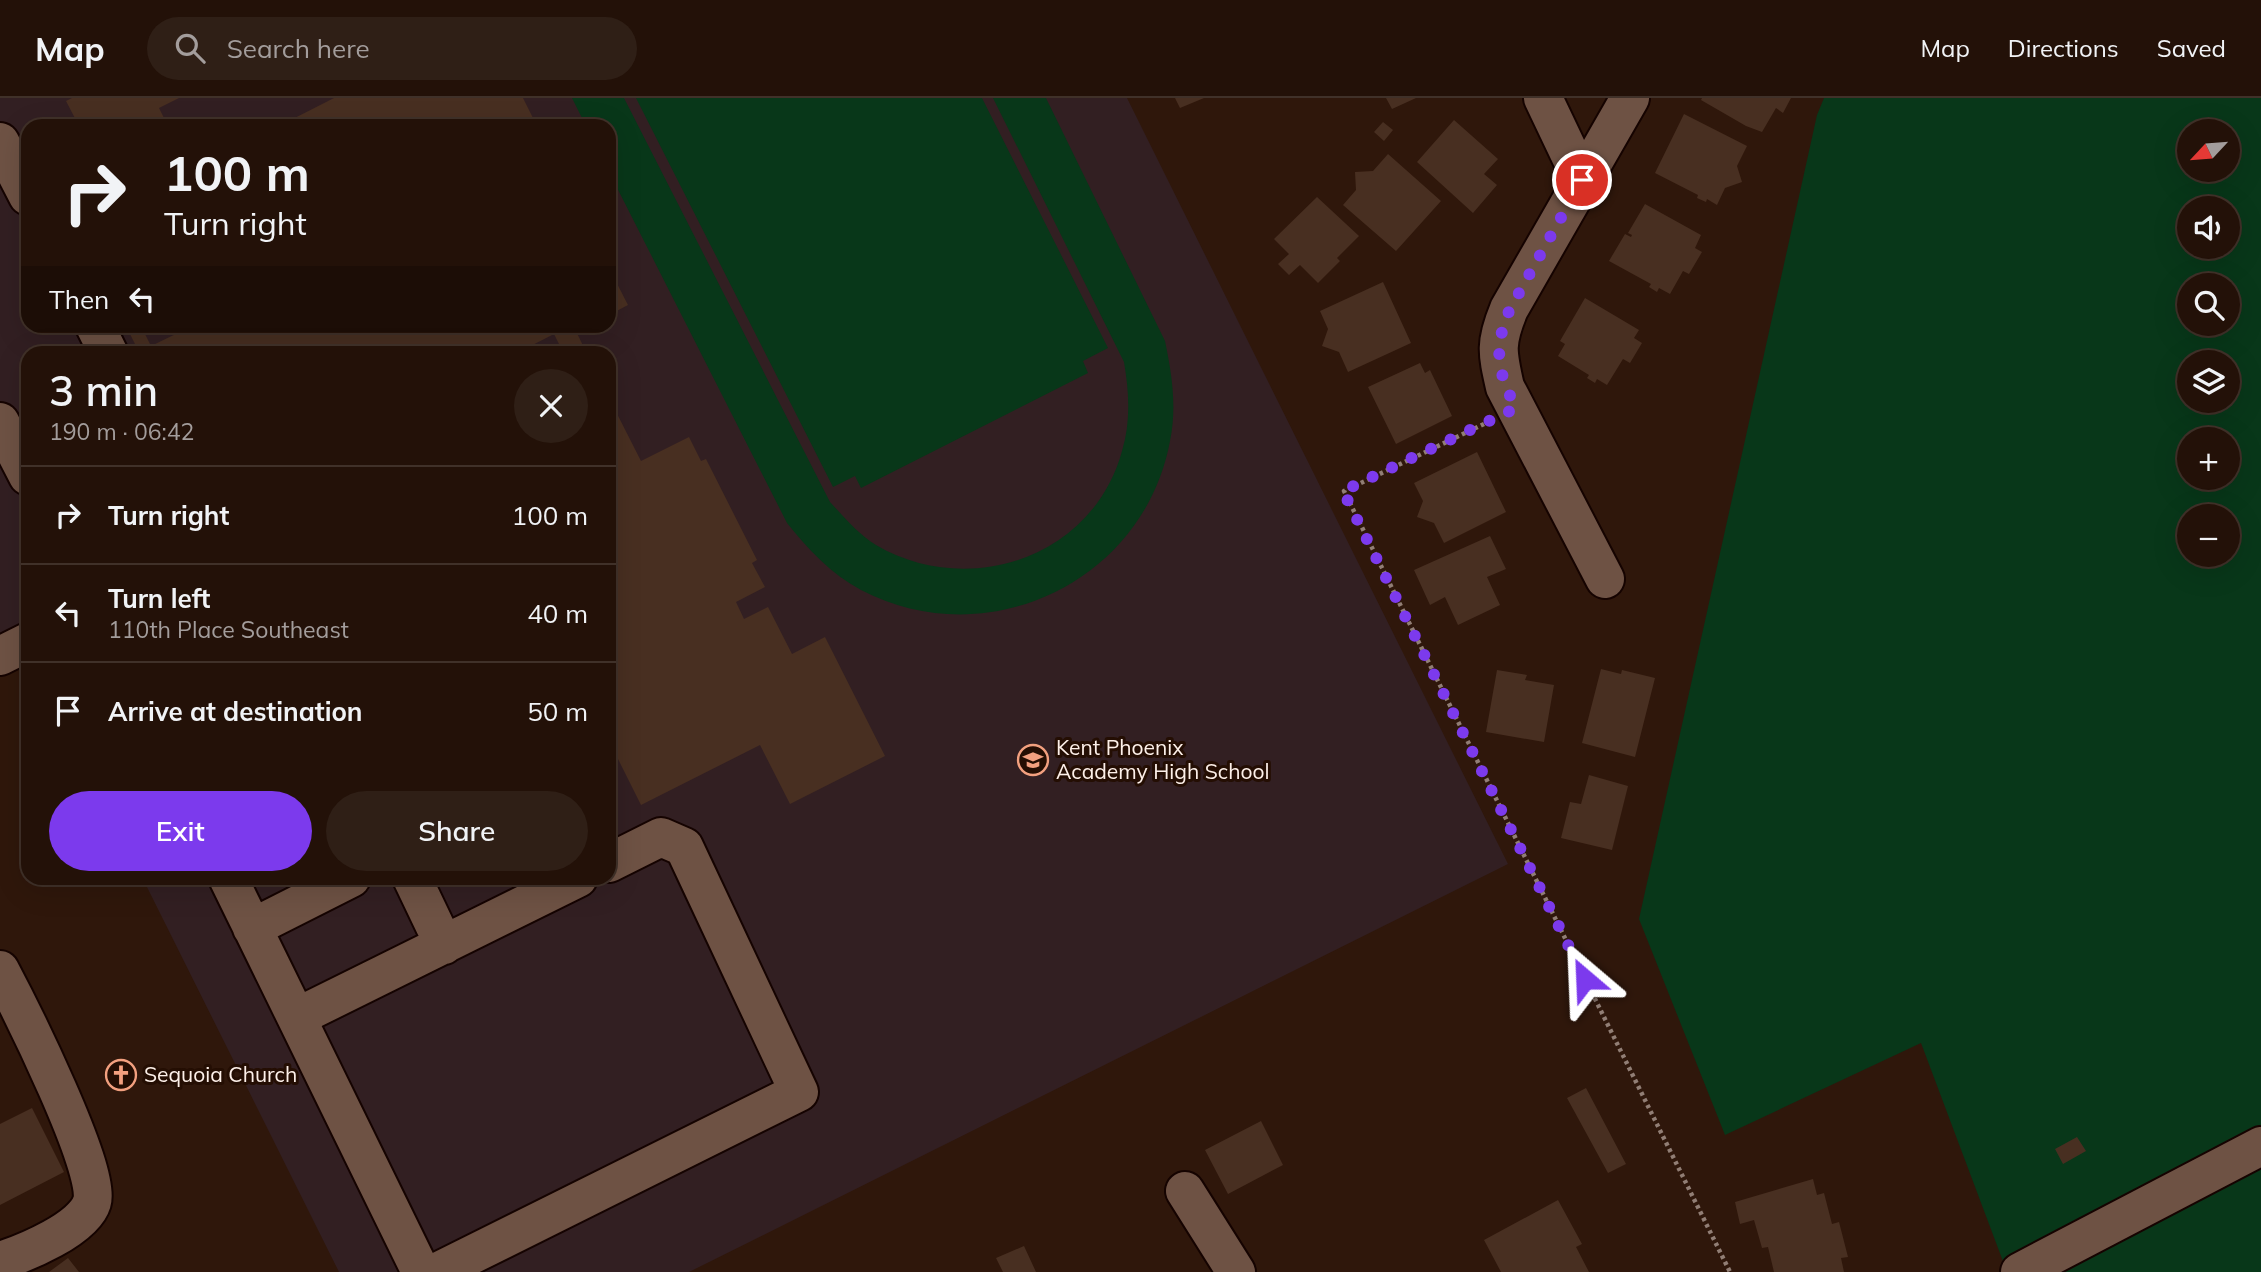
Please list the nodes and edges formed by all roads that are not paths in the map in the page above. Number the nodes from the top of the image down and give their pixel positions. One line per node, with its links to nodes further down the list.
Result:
1 (1543, 98): 4 (street)
2 (1630, 98): 4 (street)
3 (0, 142): 5 (street)
4 (1582, 180): 8 (street)
5 (21, 182)
6 (0, 422): 7 (street)
7 (21, 462)
8 (1605, 579)
9 (21, 646): 10 (street)
10 (0, 656)
11 (616, 860): 24 (street)
12 (231, 885): 16 (street)
13 (334, 885): 16 (street)
14 (415, 885): 17 (street)
15 (564, 885): 17 (street)
16 (252, 928): 19 (street)
17 (444, 945): 19 (street)
18 (0, 970): 22 (street)
19 (297, 1017): 23 (street)
20 (2261, 1146): 26 (street)
21 (1185, 1191): 25 (street)
22 (0, 1261)
23 (422, 1272)
24 (437, 1272)
25 (1236, 1272)
26 (2020, 1272)

